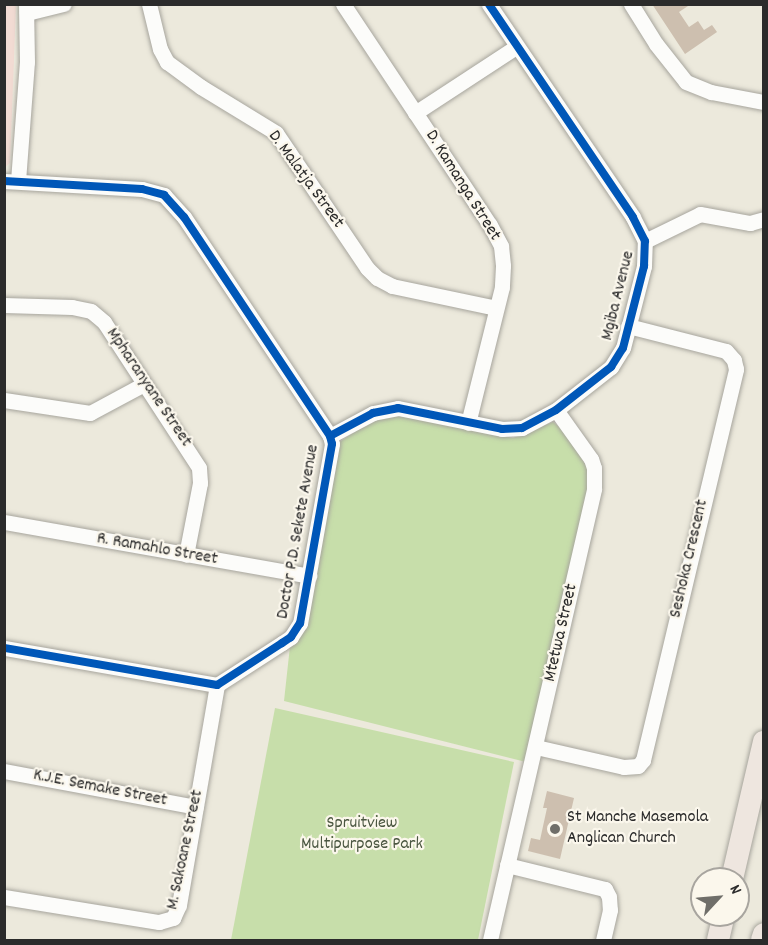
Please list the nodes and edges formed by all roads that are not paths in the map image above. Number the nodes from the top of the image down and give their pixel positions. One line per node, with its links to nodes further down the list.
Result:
1 (64, 4): 6 (street)
2 (149, 4): 14 (street, D. Malatja Street)
3 (343, 4): 9 (street, D. Kamanga Street)
4 (489, 4): 7 (street, Mgiba Avenue)
5 (631, 4): 8 (street)
6 (26, 9): 10 (street)
7 (516, 47): 9 (street); 12 (street, Mgiba Avenue)
8 (764, 102)
9 (415, 113): 14 (street, D. Kamanga Street)
10 (11, 181): 20 (street, Doctor P.D. Sekete Avenue)
11 (764, 219): 12 (street)
12 (645, 241): 15 (street, Mgiba Avenue)
13 (4, 305): 16 (street, Mpharanyane Street)
14 (495, 308): 19 (street, D. Kamanga Street)
15 (628, 326): 18 (street, Mgiba Avenue); 27 (street, Seshoka Crescent)
16 (144, 384): 17 (street); 22 (street, Mpharanyane Street)
17 (4, 400)
18 (556, 410): 19 (street, Mgiba Avenue); 27 (street, Mtetwa Street)
19 (468, 423): 20 (street, Mgiba Avenue)
20 (330, 436): 23 (street, Doctor P.D. Sekete Avenue)
21 (4, 522): 22 (street, R. Ramahlo Street)
22 (186, 555): 23 (street, R. Ramahlo Street)
23 (309, 576): 25 (street, Doctor P.D. Sekete Avenue)
24 (4, 648): 25 (street)
25 (218, 685): 29 (street, M. Sakoane Street)
26 (764, 742): 31 (highway)
27 (536, 747): 30 (street, Mtetwa Street)
28 (4, 771): 29 (street, K.J.E. Semake Street)
29 (196, 807): 32 (street, M. Sakoane Street)
30 (507, 865): 34 (street, Mtetwa Street); 35 (street)
31 (735, 867)
32 (4, 897)
33 (764, 934): 36 (highway)
34 (490, 940)
35 (603, 940)
36 (762, 940)

